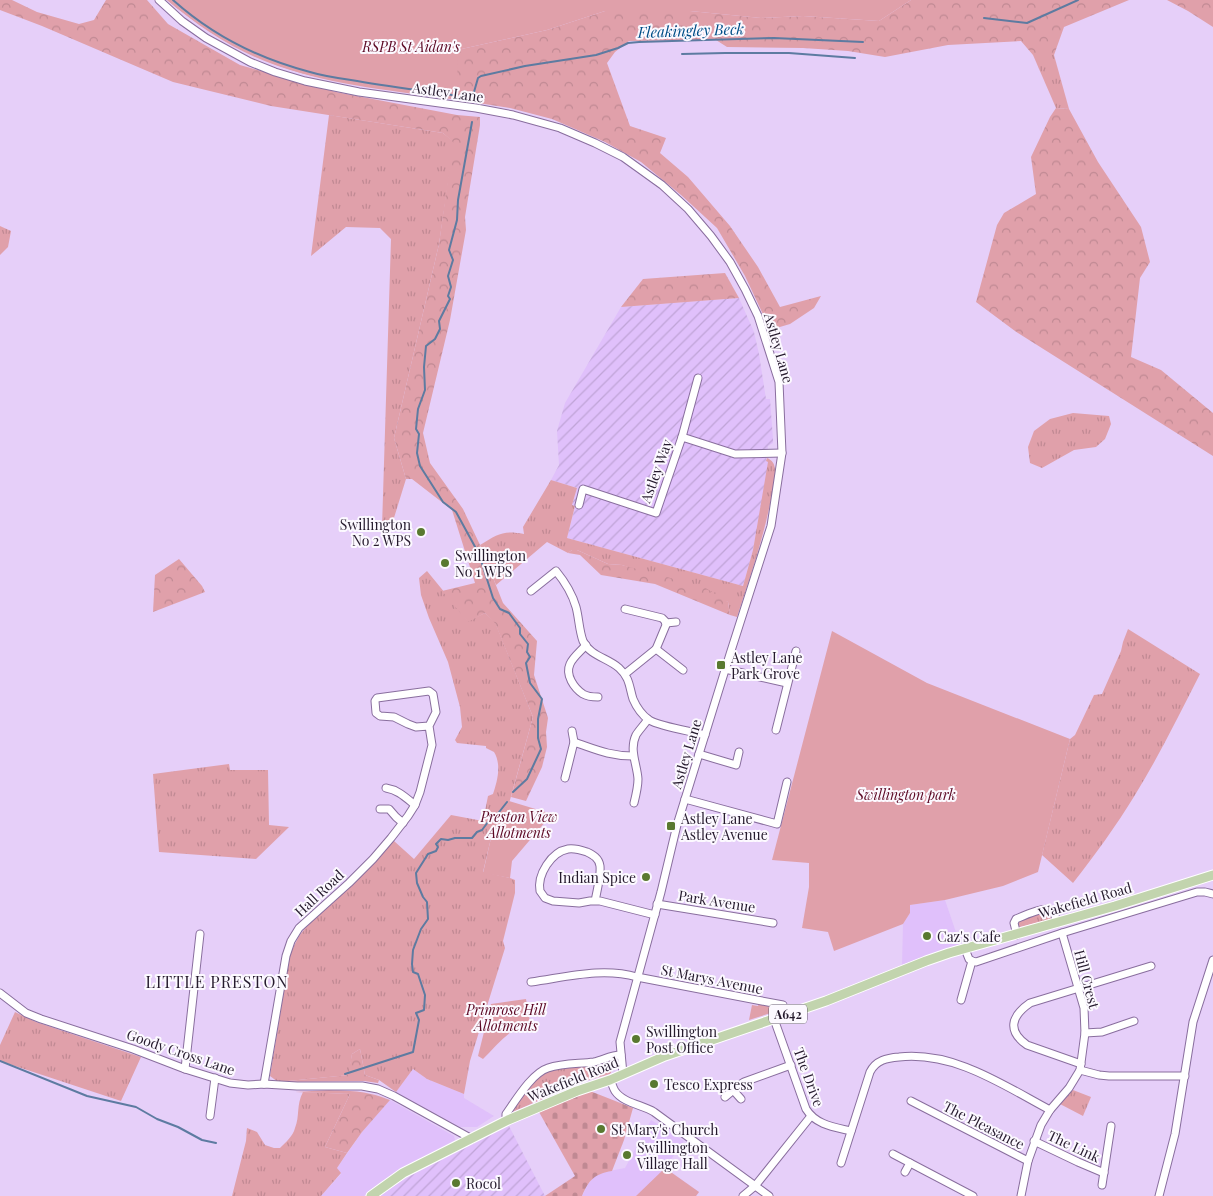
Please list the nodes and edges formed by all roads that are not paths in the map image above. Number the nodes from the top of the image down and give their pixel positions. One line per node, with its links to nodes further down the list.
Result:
1 (158, 0): 4 (street, Astley Lane)
2 (698, 378): 3 (street, Astley Way)
3 (682, 438): 4 (street, Astley Way); 5 (street, Astley Way)
4 (782, 453): 13 (street, Astley Lane)
5 (580, 505)
6 (531, 591): 10 (street)
7 (625, 609): 9 (street)
8 (676, 622): 9 (street)
9 (666, 623): 11 (street)
10 (586, 645): 15 (street); 17 (street)
11 (656, 649): 14 (street); 15 (street)
12 (796, 651): 16 (street)
13 (725, 669): 16 (street); 22 (street, Astley Lane)
14 (683, 670)
15 (625, 674): 18 (street)
16 (787, 683): 20 (street)
17 (598, 697)
18 (648, 719): 22 (street); 26 (street)
19 (429, 726): 19 (street); 32 (street, Hall Road)
20 (776, 730)
21 (572, 731): 23 (street)
22 (705, 735): 25 (street, Astley Lane)
23 (574, 742): 26 (street); 27 (street)
24 (739, 752): 25 (street)
25 (699, 754): 30 (street, Astley Lane)
26 (633, 756): 31 (street)
27 (565, 778)
28 (788, 782): 30 (street)
29 (386, 788): 32 (street)
30 (685, 799): 38 (street, Astley Lane)
31 (634, 803)
32 (415, 805): 34 (street, Hall Road)
33 (380, 809): 34 (street)
34 (403, 823): 66 (street, Hall Road)
35 (1213, 875): 41 (main road, Wakefield Road / A642)
36 (1213, 894): 42 (street, Wakefield Road)
37 (595, 900): 37 (street); 39 (street)
38 (657, 904): 39 (street, Astley Lane); 40 (street, Park Avenue)
39 (655, 914): 49 (street, Astley Lane)
40 (773, 923)
41 (1057, 923): 44 (main road, Wakefield Road / A642); 44 (street)
42 (1062, 933): 47 (street, Wakefield Road); 51 (street, Hill Crest)
43 (200, 934): 61 (street)
44 (1017, 935): 45 (main road, Wakefield Road / A642)
45 (965, 949): 47 (street); 54 (main road, Wakefield Road / A642)
46 (1213, 960): 63 (street)
47 (972, 961): 53 (street)
48 (1151, 966): 51 (street)
49 (638, 977): 50 (street, St Marys Avenue); 54 (street, St Marys Avenue); 58 (street, Astley Lane)
50 (531, 982)
51 (1078, 988): 57 (street, Hill Crest); 60 (street)
52 (0, 993): 61 (street, Goody Cross Lane)
53 (962, 1000)
54 (789, 1008): 55 (main road, Wakefield Road / A642)
55 (774, 1019): 59 (street, The Drive); 62 (main road, Wakefield Road / A642)
56 (1134, 1021): 57 (street)
57 (1085, 1033): 60 (street, Hill Crest)
58 (621, 1055): 62 (street, Astley Lane); 76 (street)
59 (791, 1065): 67 (street); 74 (street, The Drive)
60 (1080, 1067): 63 (street); 71 (street, Hill Crest)
61 (185, 1068): 64 (street, Goody Cross Lane)
62 (623, 1074): 65 (main road, Wakefield Road / A642)
63 (1185, 1076): 94 (street)
64 (215, 1078): 66 (street, Goody Cross Lane); 73 (street)
65 (610, 1080): 76 (main road, Wakefield Road / A642); 88 (street)
66 (264, 1084): 79 (street, Goody Cross Lane)
67 (733, 1090): 68 (street); 69 (street)
68 (726, 1097)
69 (741, 1100)
70 (911, 1101): 72 (street, The Pleasance)
71 (1050, 1110): 78 (street); 80 (street, Hill Crest)
72 (929, 1111): 75 (street, The Pleasance); 82 (street, The Pleasance)
73 (210, 1116)
74 (811, 1116): 78 (street); 88 (street, The Drive)
75 (925, 1119)
76 (508, 1120): 79 (main road, Wakefield Road / A642)
77 (1112, 1126): 86 (street, The Link)
78 (851, 1131): 83 (street)
79 (472, 1139): 89 (main road, Wakefield Road / A642)
80 (1034, 1141): 82 (street, Hill Crest); 86 (street, The Link)
81 (893, 1154): 84 (street)
82 (1028, 1161): 93 (street, Hill Crest)
83 (841, 1163)
84 (910, 1163): 85 (street); 92 (street)
85 (905, 1172)
86 (1104, 1173): 87 (street, The Link)
87 (1102, 1185)
88 (755, 1186): 90 (street, The Drive); 91 (street)
89 (371, 1196)
90 (743, 1196)
91 (769, 1196)
92 (973, 1196)
93 (1021, 1196)
94 (1160, 1196)

